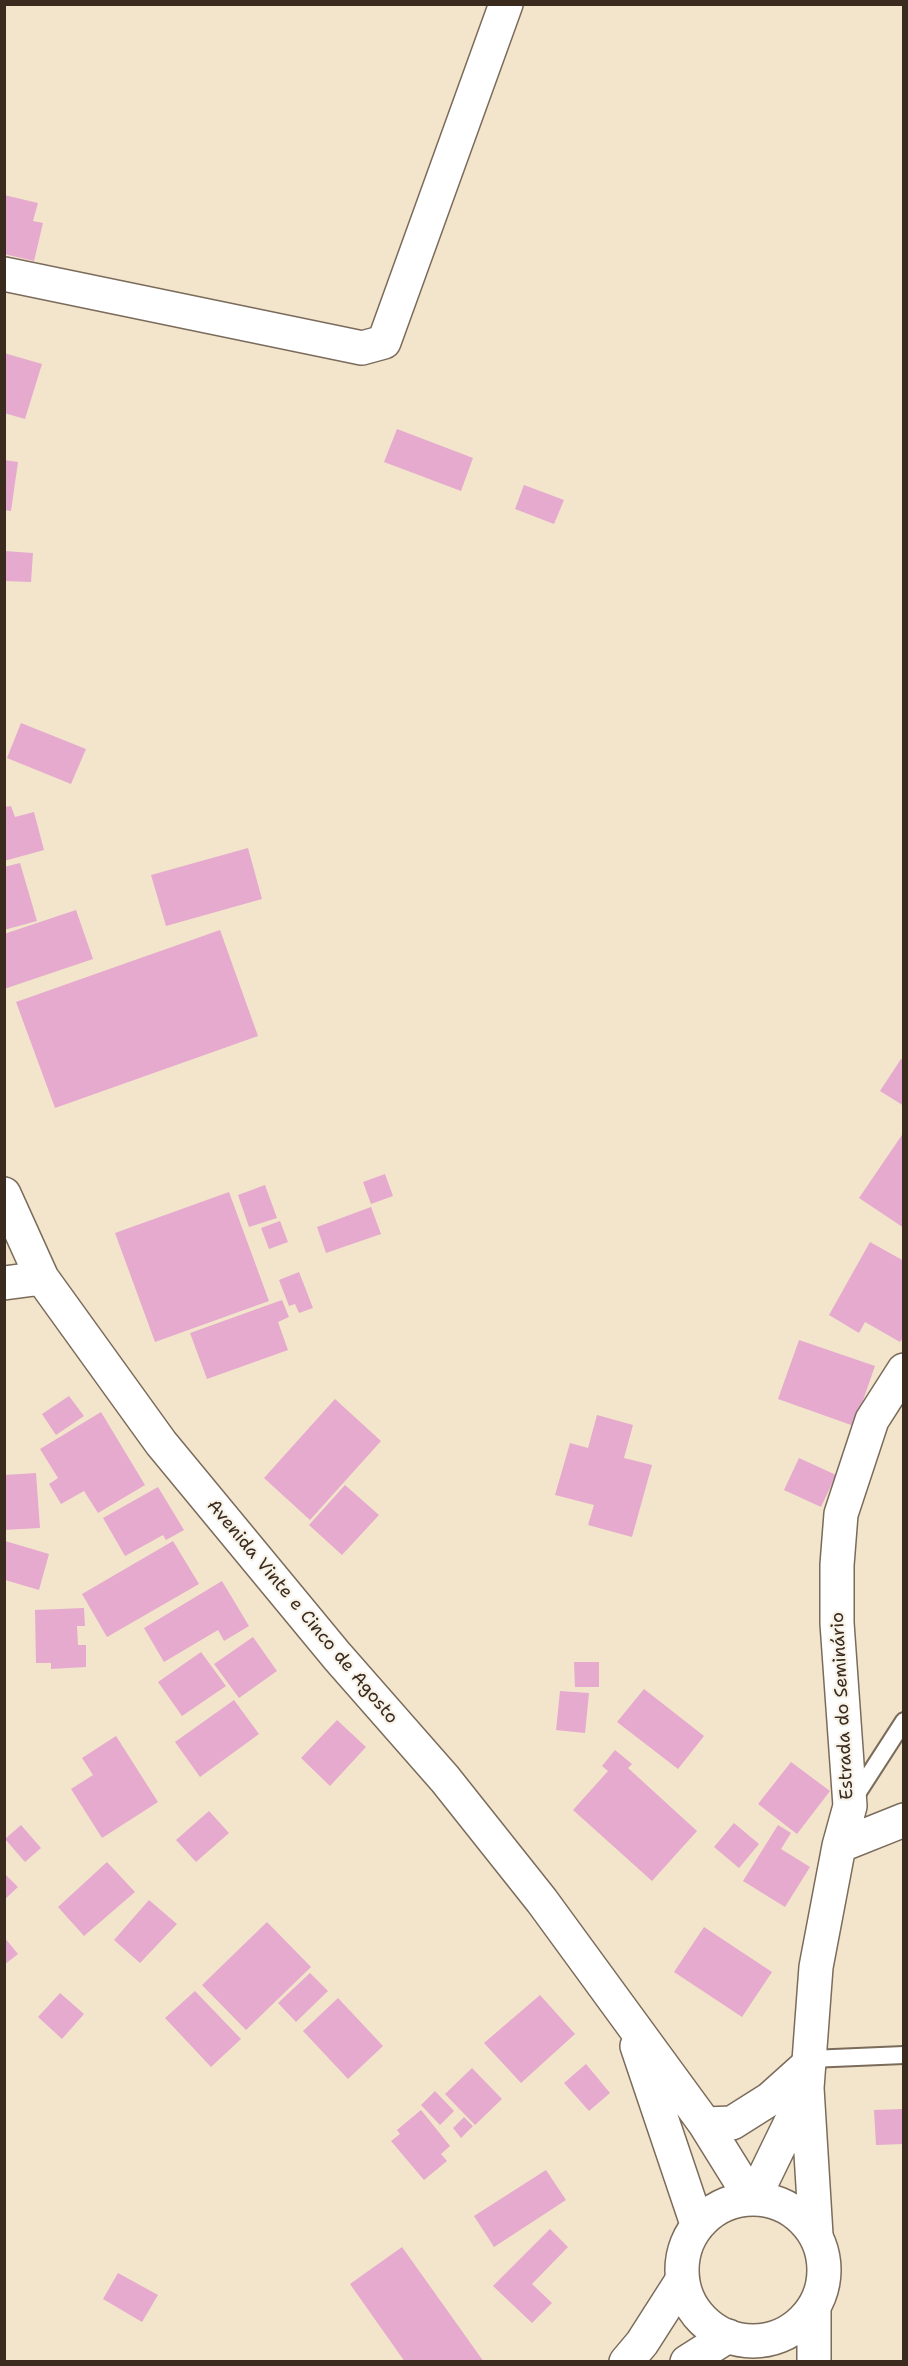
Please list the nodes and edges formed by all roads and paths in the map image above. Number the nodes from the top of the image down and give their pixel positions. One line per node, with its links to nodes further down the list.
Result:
1 (506, 4): 2 (main road)
2 (4, 274)
3 (4, 1194): 4 (main road, Avenida Vinte e Cinco de Agosto)
4 (42, 1278): 5 (main road); 11 (main road, Avenida Vinte e Cinco de Agosto)
5 (4, 1283)
6 (903, 1370): 8 (main road, Estrada do Seminário)
7 (903, 1721): 8 (lane)
8 (850, 1806): 10 (main road, Estrada do Seminário)
9 (903, 1820): 10 (main road)
10 (839, 1846): 13 (main road, Estrada do Seminário)
11 (626, 2013): 14 (main road, Avenida Vinte e Cinco de Agosto); 16 (main road, Avenida Vinte e Cinco de Agosto)
12 (903, 2055): 13 (lane)
13 (809, 2070): 14 (main road); 15 (main road, Estrada do Seminário); 17 (main road, Estrada do Seminário)
14 (705, 2124): 15 (main road, Avenida Vinte e Cinco de Agosto)
15 (753, 2198): 16 (main road); 17 (main road)
16 (697, 2224): 18 (main road)
17 (816, 2235): 19 (main road)
18 (681, 2282): 20 (main road); 21 (main road)
19 (814, 2309): 20 (main road); 23 (main road)
20 (743, 2346): 22 (main road)
21 (626, 2361)
22 (687, 2361)
23 (814, 2361)

